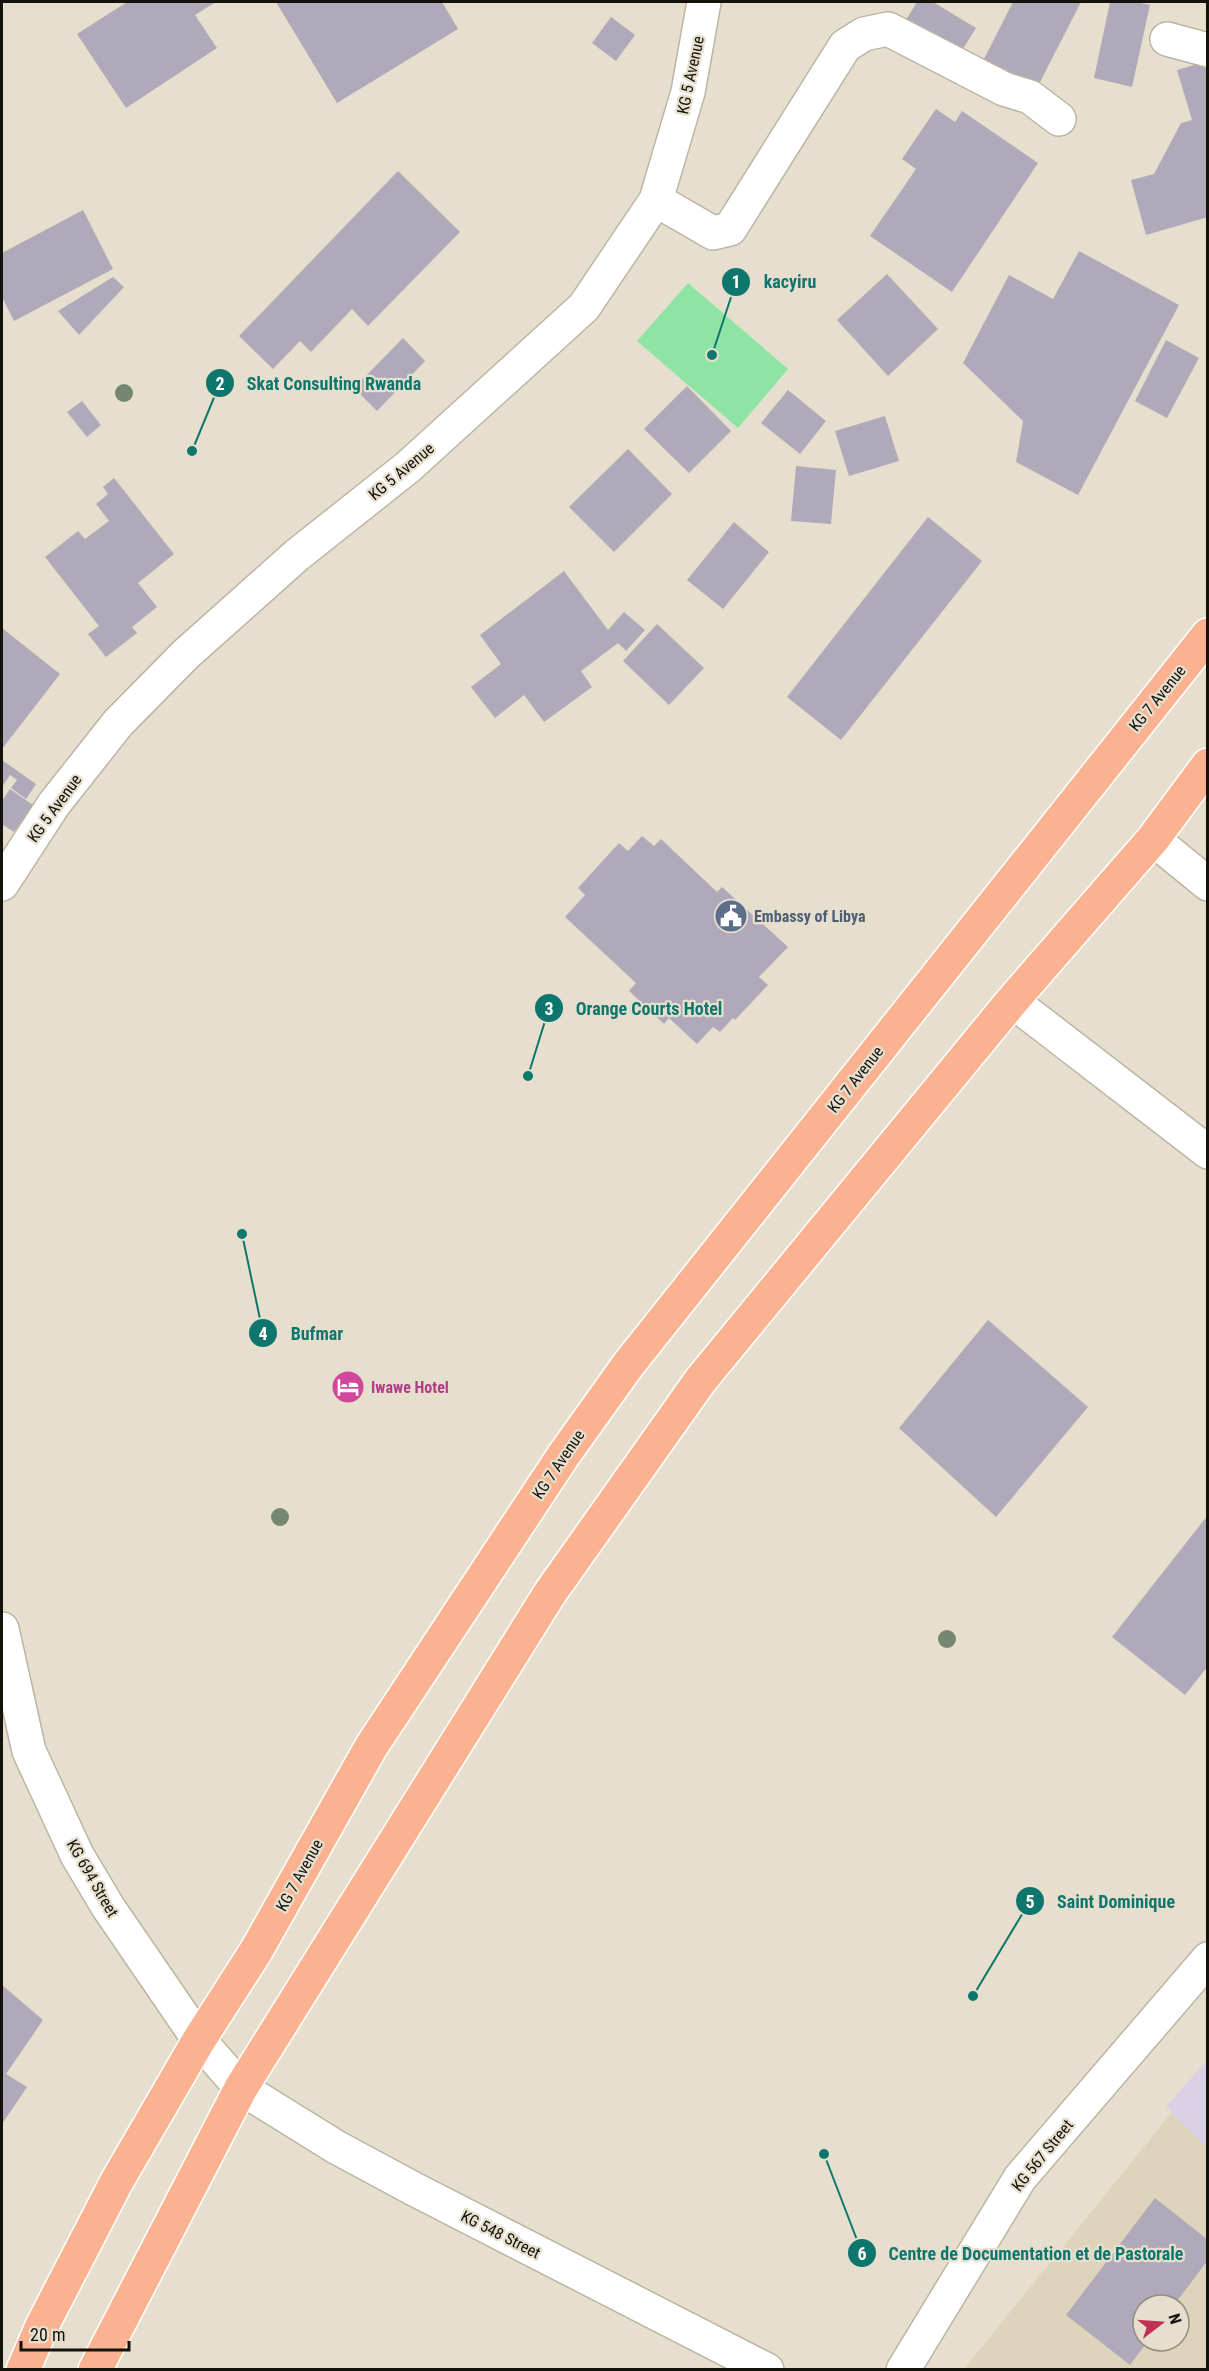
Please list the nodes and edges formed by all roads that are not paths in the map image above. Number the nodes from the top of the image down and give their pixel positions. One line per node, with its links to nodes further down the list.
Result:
1 (704, 2): 5 (street, KG 5 Avenue)
2 (1167, 39): 3 (street)
3 (1208, 50)
4 (1059, 119): 5 (street)
5 (656, 200): 9 (street, KG 5 Avenue)
6 (1208, 635): 15 (main road, KG 7 Avenue)
7 (1208, 765): 8 (main road)
8 (1153, 839): 10 (street); 11 (main road)
9 (2, 884)
10 (1208, 884)
11 (1012, 1001): 12 (street); 16 (main road)
12 (1208, 1152)
13 (2, 1636): 15 (street, KG 694 Street)
14 (1208, 1959): 20 (street, KG 567 Street)
15 (199, 2040): 16 (street, KG 694 Street); 17 (main road, KG 7 Avenue)
16 (241, 2088): 18 (main road); 19 (street, KG 548 Street)
17 (23, 2370)
18 (95, 2370)
19 (767, 2370)
20 (903, 2370)

